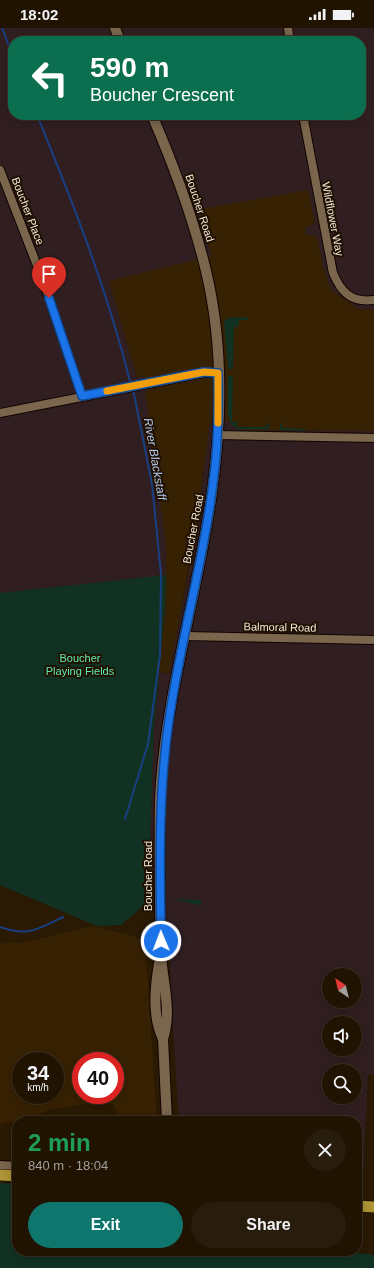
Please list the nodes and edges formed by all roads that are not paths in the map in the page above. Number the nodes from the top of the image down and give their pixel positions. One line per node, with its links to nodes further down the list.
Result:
1 (154, 120): 5 (street, Boucher Road)
2 (304, 120): 4 (street, Wildflower Way)
3 (0, 170): 6 (street, Boucher Place)
4 (374, 300)
5 (218, 373): 6 (street); 8 (street, Boucher Road)
6 (82, 396): 7 (street)
7 (0, 413)
8 (218, 435): 9 (street); 10 (street, Boucher Road)
9 (374, 438)
10 (184, 636): 11 (street, Balmoral Road); 12 (street, Boucher Road)
11 (374, 640)
12 (167, 1116)
13 (0, 1165): 14 (street)
14 (12, 1166)
15 (0, 1175): 16 (highway)
16 (12, 1176)
17 (362, 1207): 18 (highway)
18 (374, 1208)

